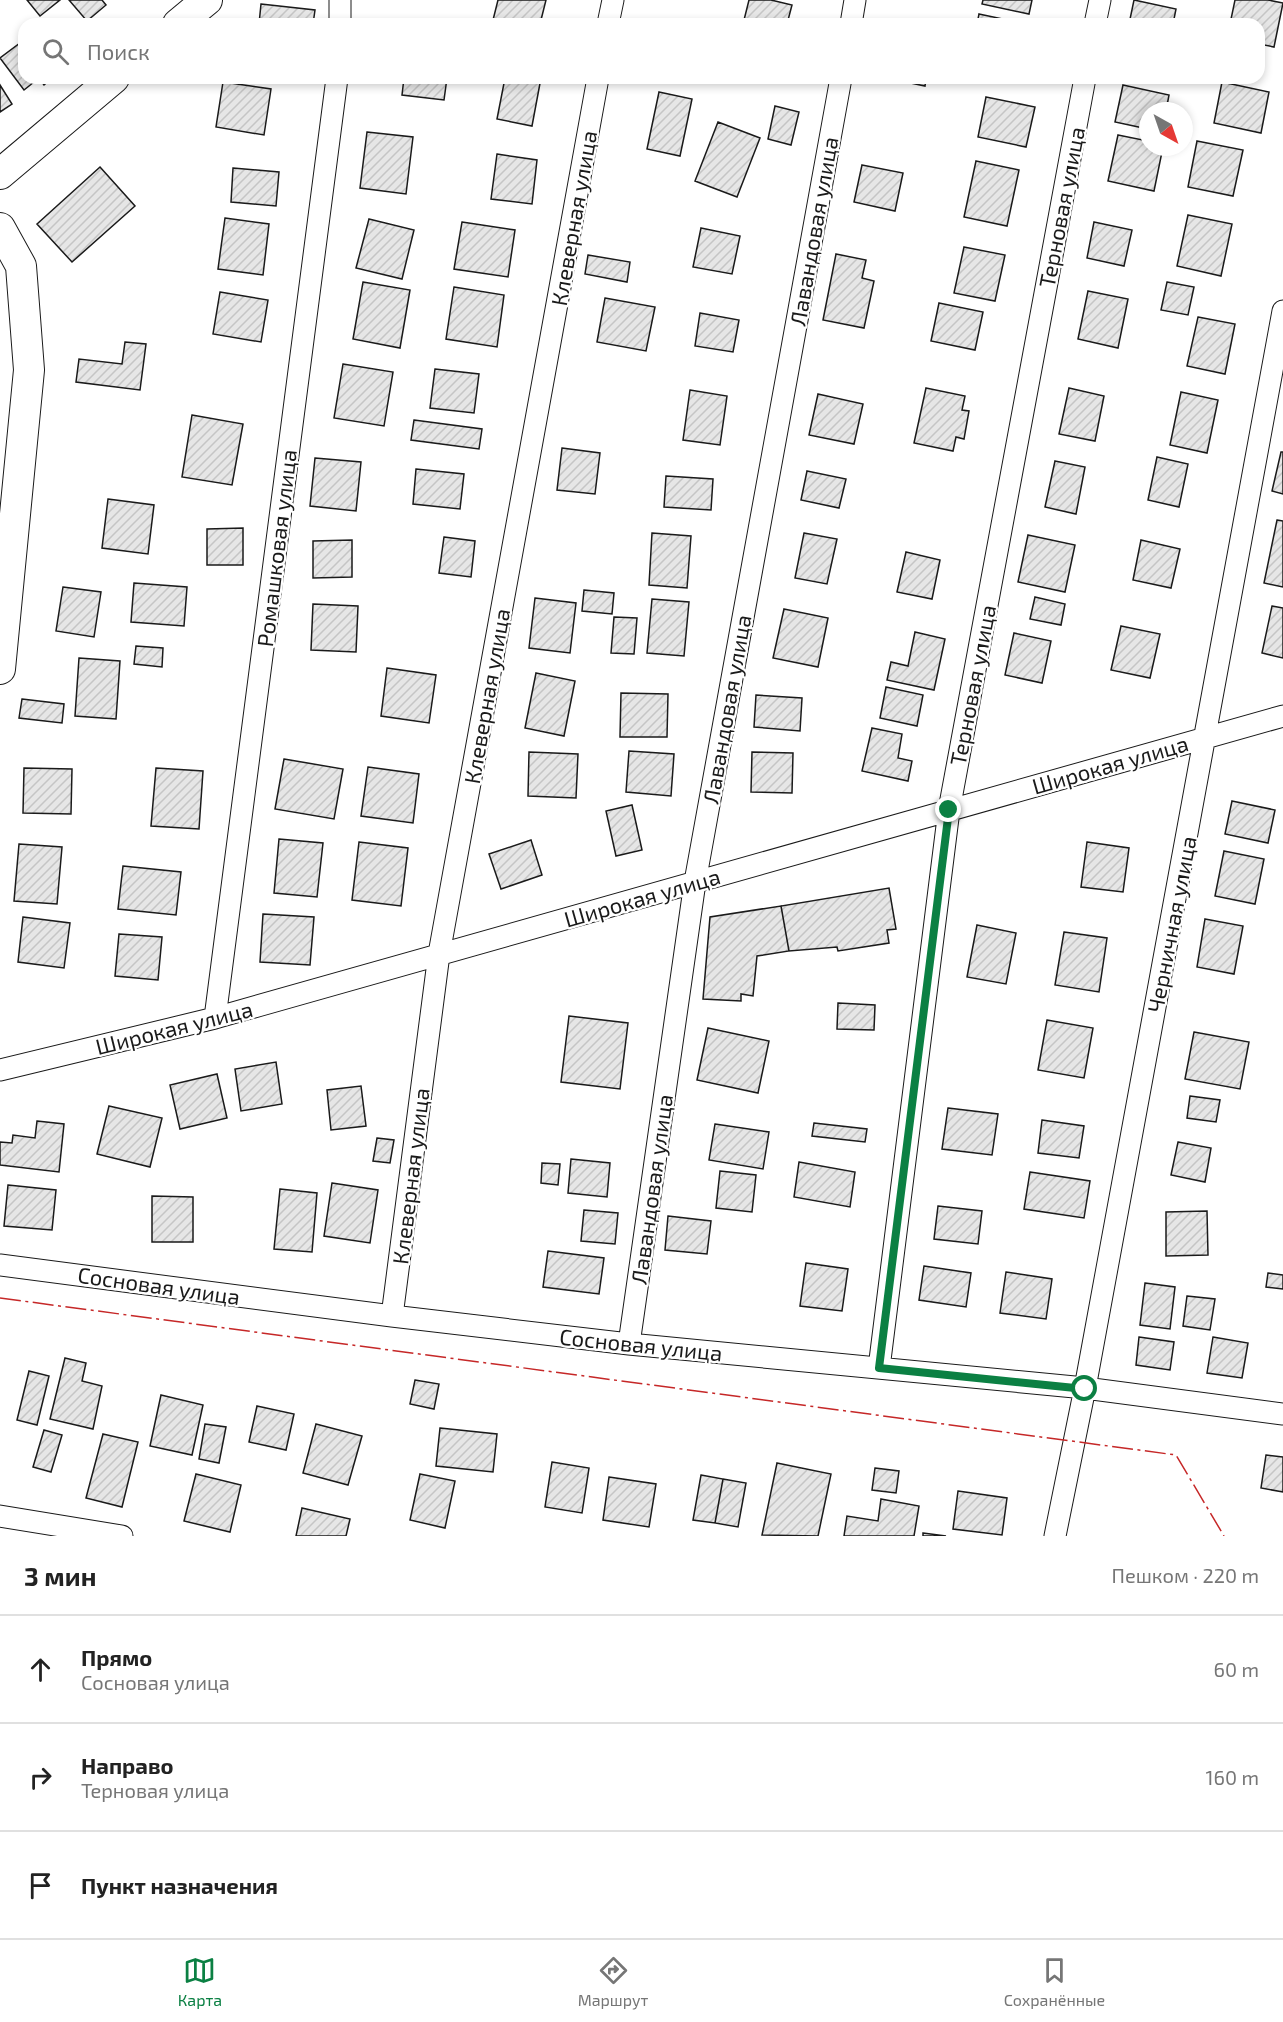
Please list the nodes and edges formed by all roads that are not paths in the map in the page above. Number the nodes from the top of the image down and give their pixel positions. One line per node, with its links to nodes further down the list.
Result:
1 (207, 0): 6 (street)
2 (340, 0): 7 (street)
3 (613, 0): 8 (street)
4 (855, 0): 9 (street)
5 (1100, 0): 10 (street)
6 (185, 18)
7 (340, 18)
8 (609, 18)
9 (852, 18)
10 (1096, 18)
11 (107, 84): 16 (street)
12 (336, 84): 25 (street, Ромашковая улица)
13 (597, 84): 24 (street, Клеверная улица)
14 (840, 84): 23 (street, Лавандовая улица)
15 (1084, 84): 22 (street, Терновая улица)
16 (0, 174)
17 (0, 228): 19 (street)
18 (1283, 311): 21 (street, Черничная улица)
19 (0, 669)
20 (1283, 716): 21 (street, Широкая улица)
21 (1206, 736): 22 (street, Широкая улица); 31 (street, Черничная улица)
22 (949, 810): 23 (street, Широкая улица); 30 (street, Терновая улица)
23 (695, 882): 24 (street, Широкая улица); 29 (street, Лавандовая улица)
24 (439, 954): 25 (street, Широкая улица); 28 (street, Клеверная улица)
25 (215, 1018): 26 (street, Широкая улица)
26 (0, 1070)
27 (0, 1264): 28 (street, Сосновая улица)
28 (392, 1316): 29 (street, Сосновая улица)
29 (629, 1344): 30 (street, Сосновая улица)
30 (879, 1368): 31 (street, Сосновая улица)
31 (1085, 1389): 32 (street, Сосновая улица); 35 (street, Черничная улица)
32 (1283, 1414)
33 (0, 1516): 34 (street)
34 (122, 1536)
35 (1055, 1536)

